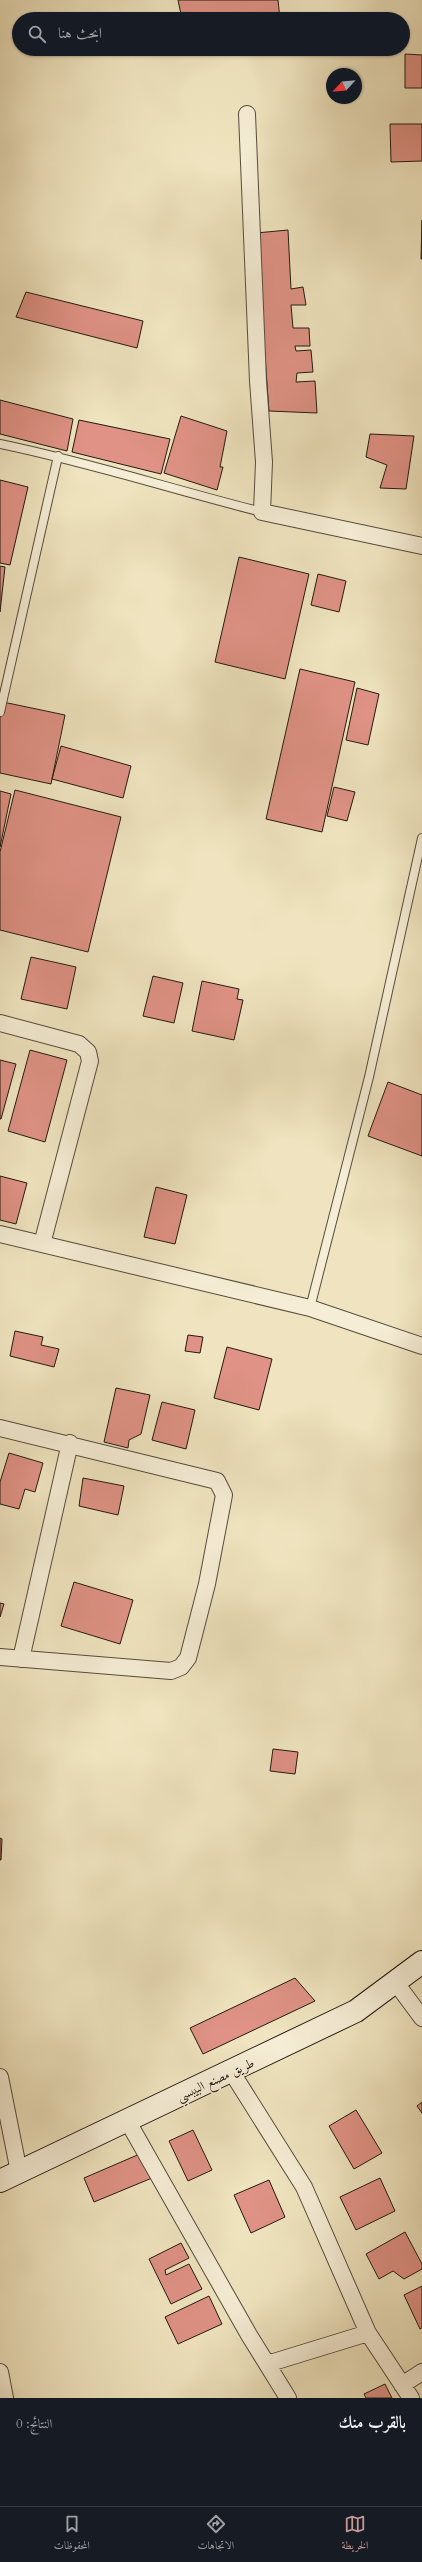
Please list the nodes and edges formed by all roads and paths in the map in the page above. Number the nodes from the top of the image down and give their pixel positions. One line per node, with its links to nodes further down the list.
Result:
1 (247, 114): 4 (street)
2 (0, 444): 3 (lane)
3 (58, 456): 4 (lane); 6 (lane)
4 (262, 512): 5 (street)
5 (422, 546)
6 (0, 712)
7 (422, 838): 11 (lane)
8 (0, 1022): 10 (street)
9 (0, 1234): 10 (street)
10 (42, 1244): 11 (street)
11 (310, 1308): 12 (street)
12 (422, 1346)
13 (0, 1428): 14 (street)
14 (70, 1443): 16 (street); 16 (street)
15 (0, 1657): 16 (street)
16 (22, 1659)
17 (422, 1962): 18 (main road, طريق مصنع البيبسي)
18 (396, 1983): 19 (street); 20 (main road, طريق مصنع البيبسي)
19 (422, 2018)
20 (231, 2071): 22 (main road, طريق مصنع البيبسي); 24 (street)
21 (0, 2077): 23 (street)
22 (127, 2120): 23 (main road, طريق مصنع البيبسي); 25 (street)
23 (10, 2177)
24 (368, 2333): 25 (street); 28 (street)
25 (266, 2364): 30 (street)
26 (0, 2372): 29 (street)
27 (422, 2372): 28 (street)
28 (406, 2392)
29 (5, 2398)
30 (288, 2398)

